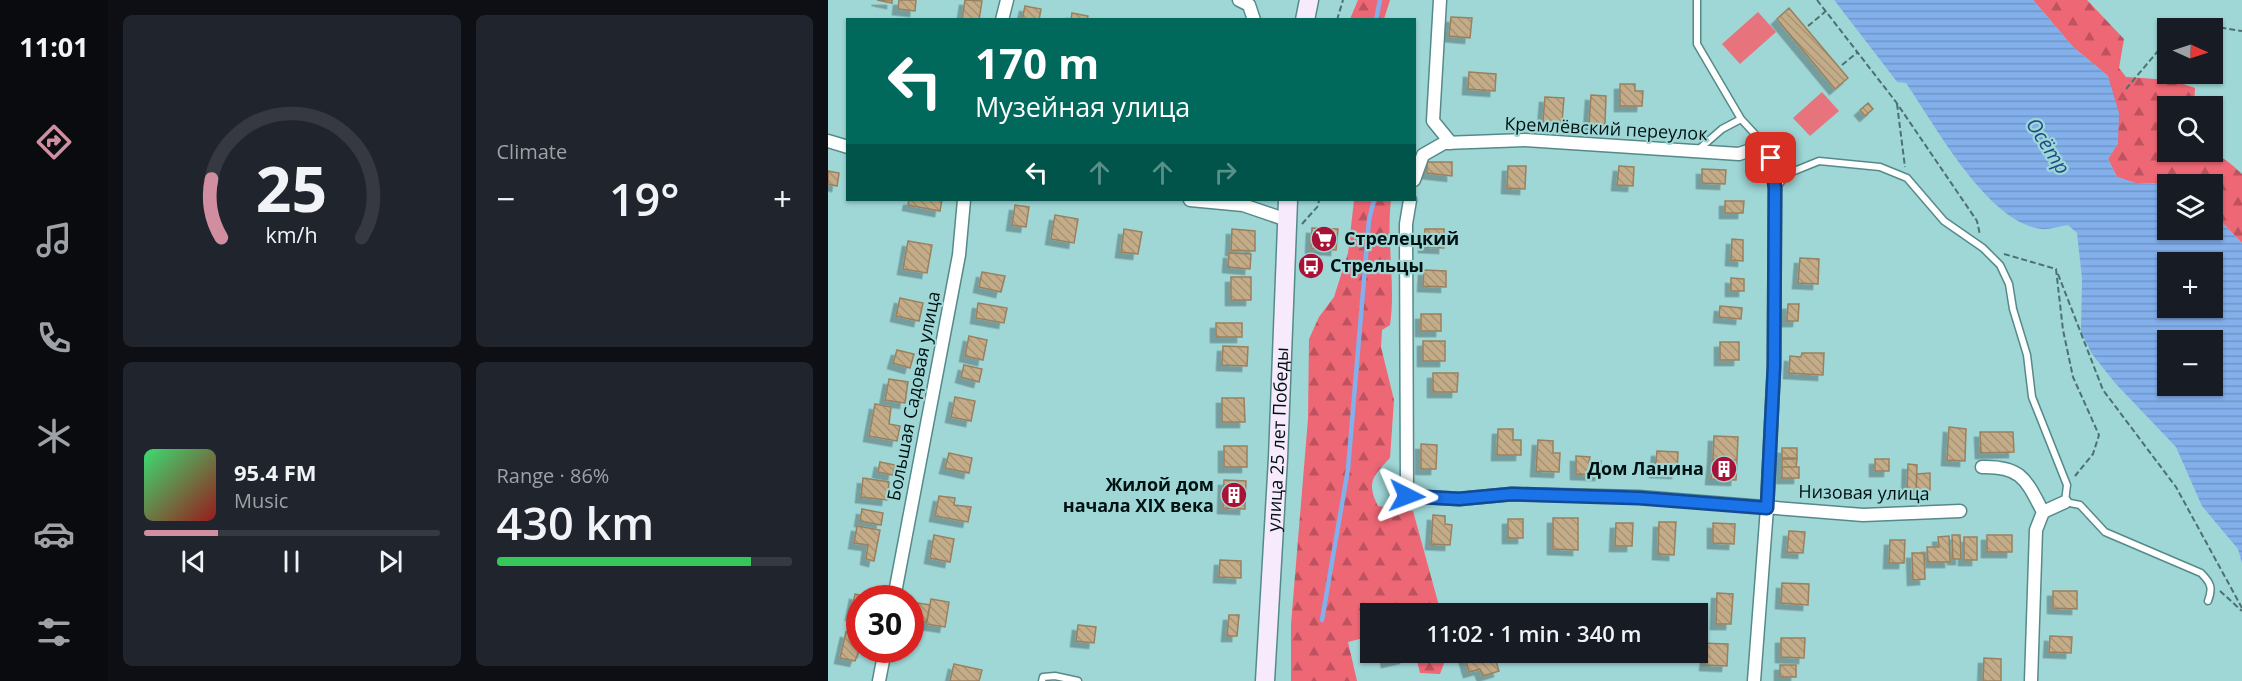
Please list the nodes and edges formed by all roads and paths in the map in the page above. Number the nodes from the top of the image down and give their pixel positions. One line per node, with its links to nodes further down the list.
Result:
1 (1007, 0): 9 (street)
2 (1309, 0): 11 (main road)
3 (1343, 0): 12 (path)
4 (1440, 0): 23 (street)
5 (1697, 0): 21 (lane)
6 (1817, 0): 8 (path)
7 (1245, 2): 10 (street)
8 (1826, 11): 13 (path); 16 (path)
9 (1002, 18)
10 (1253, 18)
11 (1305, 18)
12 (1338, 18)
13 (1808, 26)
14 (2223, 28): 15 (path)
15 (2242, 31)
16 (1858, 52): 18 (path); 20 (path)
17 (2157, 52): 19 (path)
18 (1842, 65)
19 (2126, 89)
20 (1896, 102): 29 (path); 37 (path)
21 (1741, 119): 24 (lane); 26 (lane)
22 (828, 141): 25 (street)
23 (1447, 143): 26 (street, Кремлёвский переулок); 28 (street)
24 (1765, 145): 26 (street, Кремлёвский переулок); 27 (lane)
25 (846, 146)
26 (1697, 151)
27 (1771, 158): 30 (street)
28 (1416, 174)
29 (1906, 178): 30 (lane); 37 (lane)
30 (1775, 188): 42 (street)
31 (964, 201): 46 (street, Большая Садовая улица)
32 (1201, 201): 36 (street)
33 (1288, 201): 36 (main road, улица 25 лет Победы)
34 (1318, 201): 36 (path)
35 (1410, 201): 42 (street, Низовая улица)
36 (1287, 227): 53 (main road, улица 25 лет Победы)
37 (1983, 248): 38 (path); 40 (lane)
38 (2056, 269): 40 (path); 48 (path)
39 (1982, 467): 44 (street)
40 (2067, 485): 41 (lane)
41 (2065, 502): 44 (street); 45 (lane)
42 (1767, 508): 43 (street, Низовая улица); 54 (street)
43 (1960, 511)
44 (2043, 512): 55 (street)
45 (2211, 583): 47 (lane); 48 (path)
46 (896, 585)
47 (2208, 602)
48 (2242, 609)
49 (882, 663): 50 (street)
50 (879, 681)
51 (1042, 681): 52 (lane)
52 (1078, 681)
53 (1265, 681)
54 (1754, 681)
55 (2031, 681)

